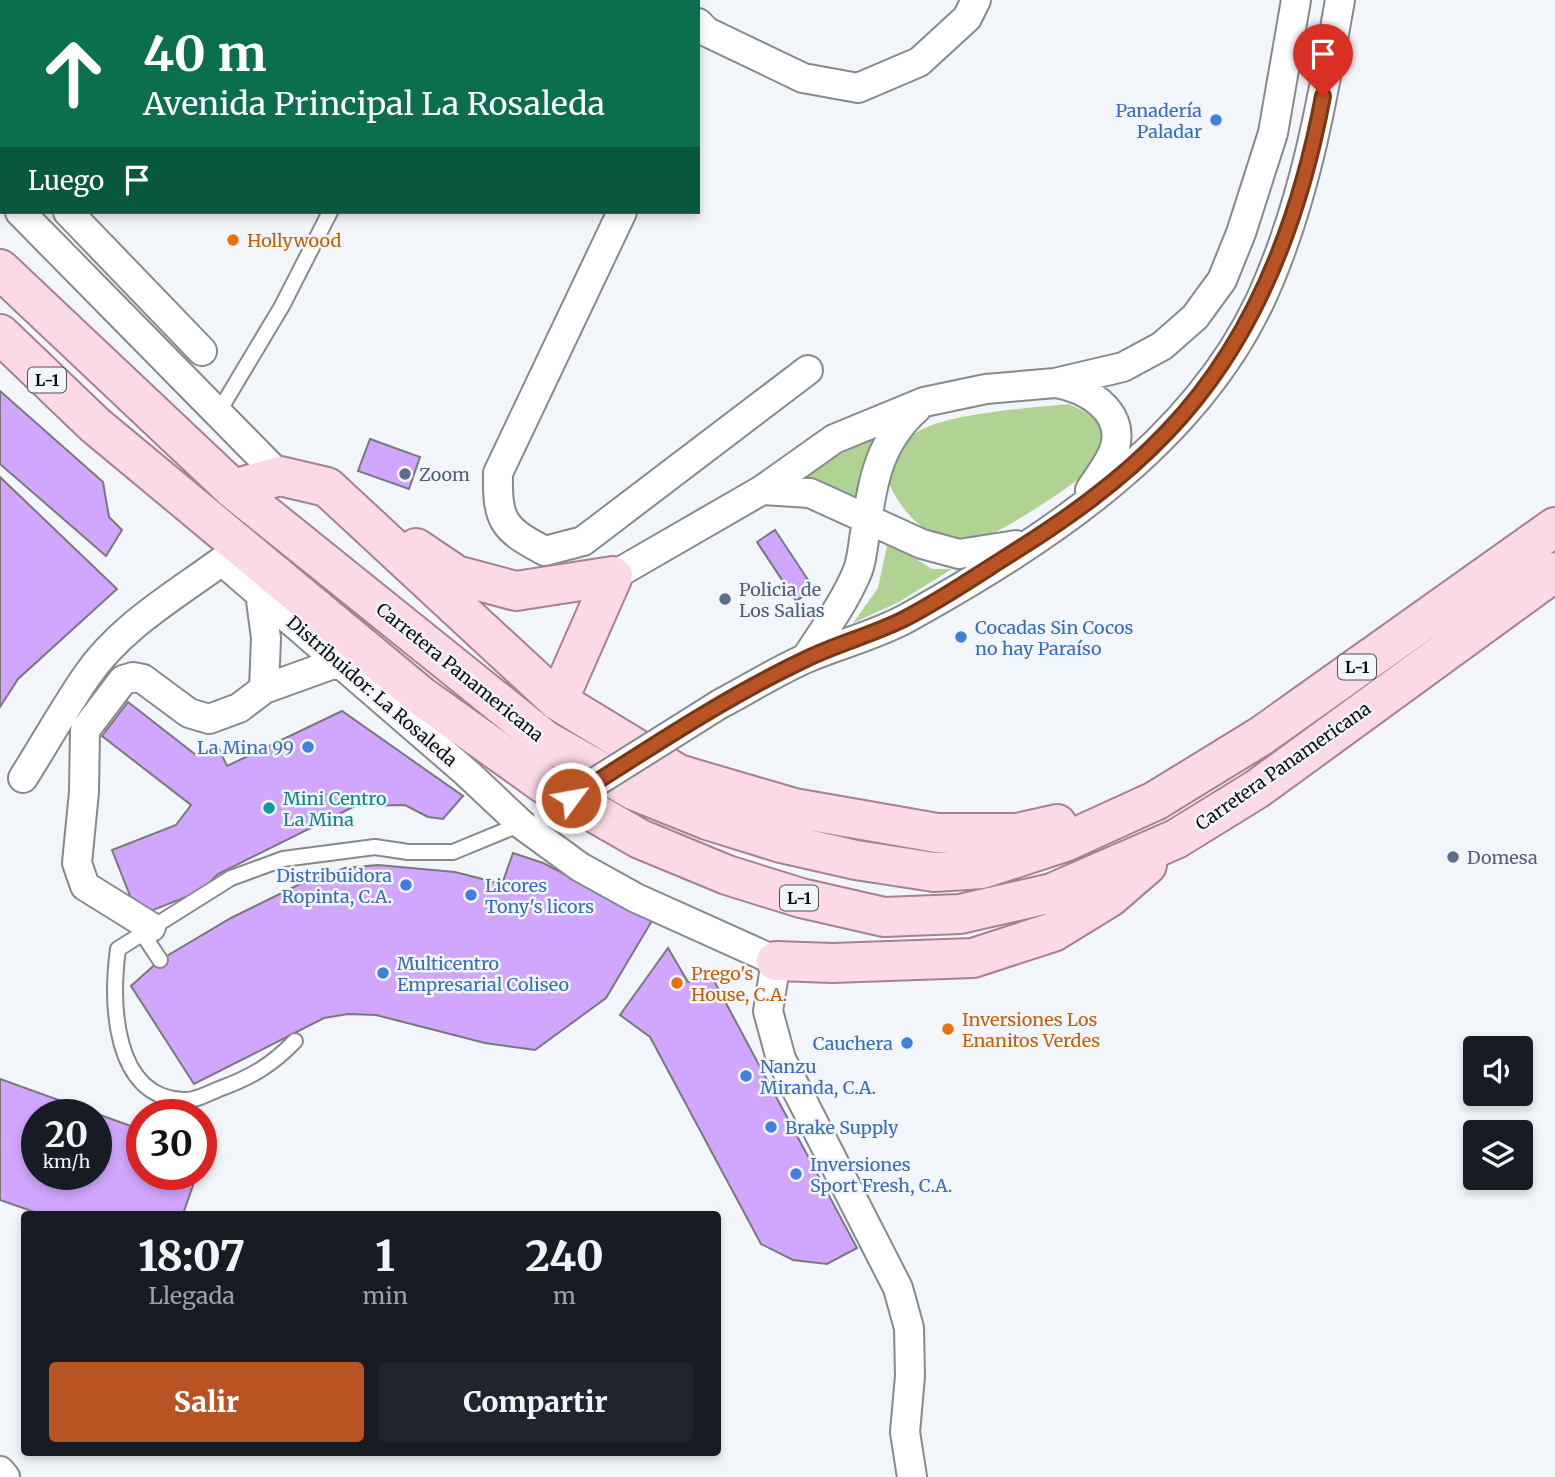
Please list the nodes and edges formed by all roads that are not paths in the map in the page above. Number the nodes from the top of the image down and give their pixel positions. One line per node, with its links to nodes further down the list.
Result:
1 (976, 0): 4 (street)
2 (1296, 0): 13 (street)
3 (1340, 0): 21 (street)
4 (701, 35)
5 (22, 214): 15 (street)
6 (70, 214): 11 (street)
7 (329, 214): 15 (lane)
8 (621, 214): 12 (street)
9 (0, 269): 19 (main road, Carretera Panamericana / L-1)
10 (0, 334): 16 (main road, Carretera Panamericana / L-1)
11 (202, 351)
12 (807, 370)
13 (1055, 383): 14 (street); 21 (street)
14 (924, 402): 20 (street); 22 (street)
15 (218, 413): 17 (street)
16 (94, 425): 25 (main road); 36 (main road, Carretera Panamericana / L-1)
17 (280, 475): 18 (main road, L-1); 19 (main road)
18 (327, 487): 27 (main road); 32 (main road, L-1)
19 (233, 489): 34 (main road, Carretera Panamericana / L-1)
20 (762, 490): 22 (street); 27 (street)
21 (1075, 513): 24 (street)
22 (867, 518): 24 (street); 29 (street)
23 (1555, 527): 34 (main road, Carretera Panamericana / L-1)
24 (1030, 542): 29 (street)
25 (222, 561): 28 (street, Distribuidor: La Rosaleda); 33 (street)
26 (1555, 572): 36 (main road, Carretera Panamericana / L-1)
27 (613, 576): 32 (main road)
28 (260, 593): 30 (street, Distribuidor: La Rosaleda); 31 (street)
29 (806, 659): 35 (street, bridge)
30 (339, 662): 31 (street); 35 (street, Distribuidor: La Rosaleda)
31 (264, 689): 37 (street)
32 (558, 701): 34 (main road, L-1)
33 (23, 778)
34 (1155, 801)
35 (521, 824): 37 (lane); 39 (street, Distribuidor: La Rosaleda)
36 (1176, 839): 39 (main road)
37 (147, 930): 38 (lane); 40 (lane)
38 (160, 960)
39 (776, 961): 43 (street)
40 (295, 1041)
41 (0, 1471): 42 (street)
42 (5, 1477)
43 (912, 1477)

